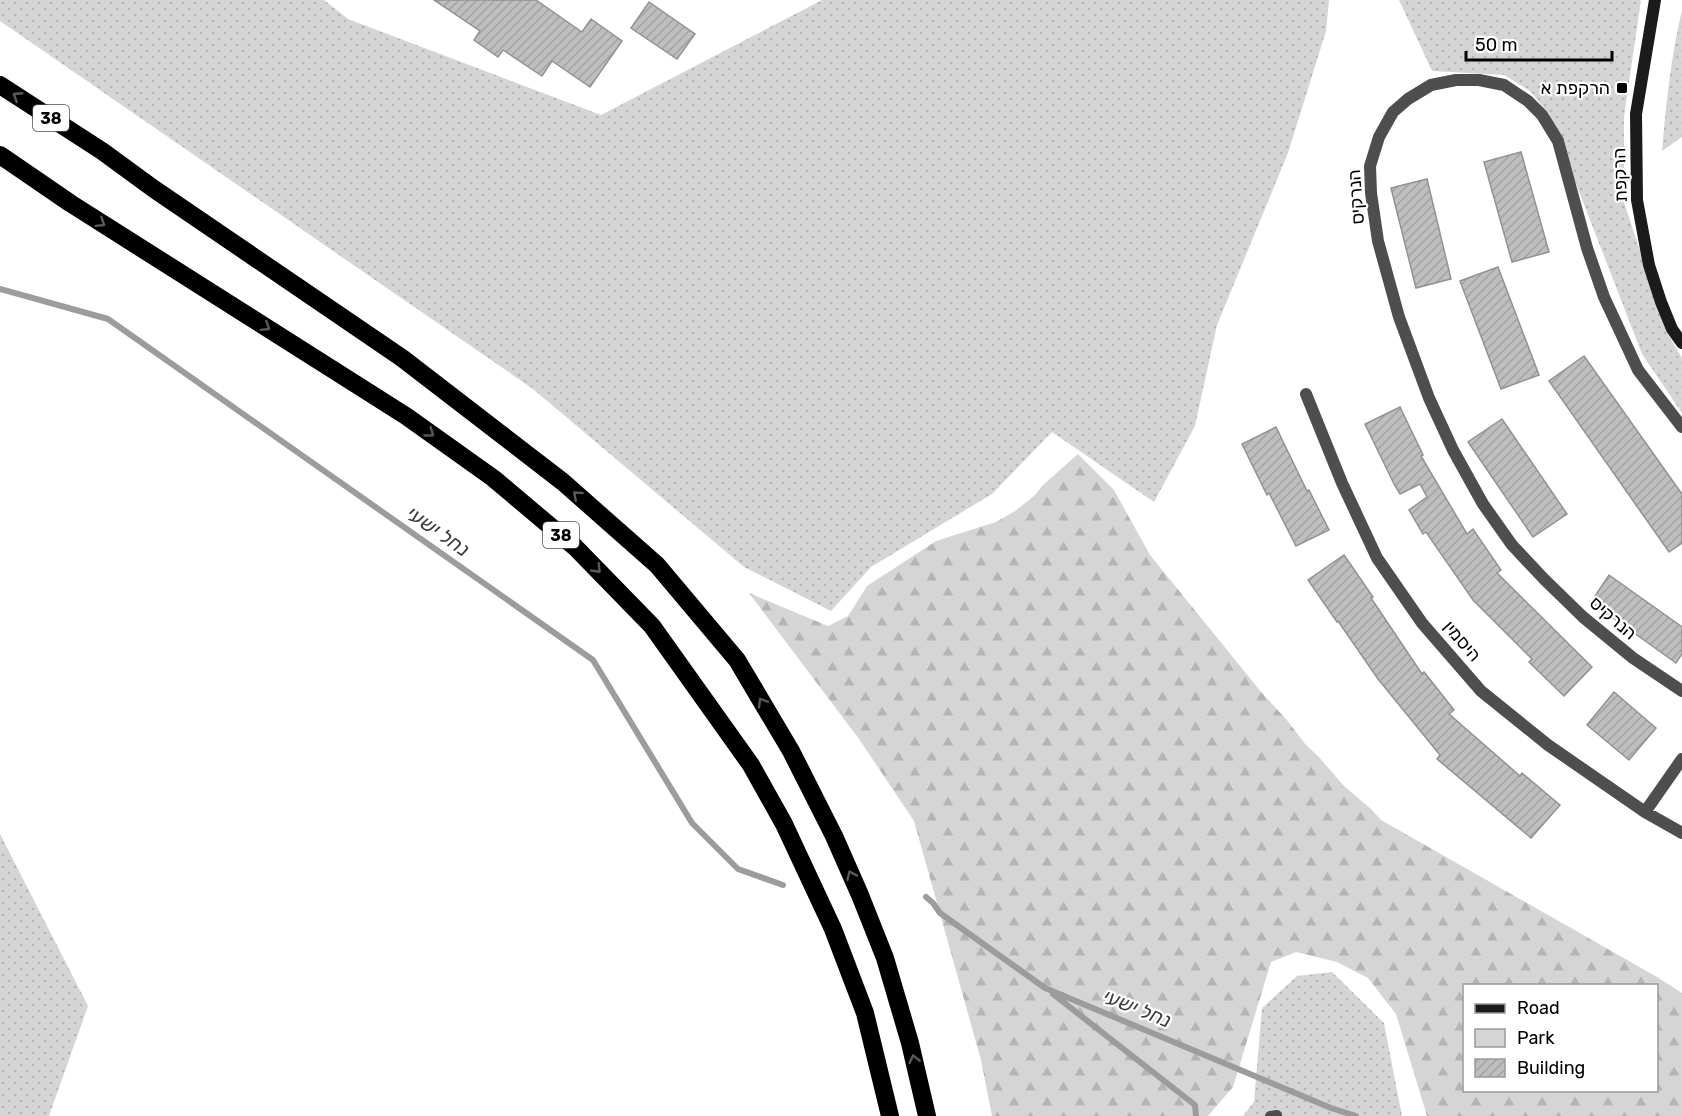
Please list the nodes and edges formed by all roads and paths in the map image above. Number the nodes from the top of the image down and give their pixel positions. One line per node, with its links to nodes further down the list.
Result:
1 (1655, 0): 6 (street, הרקפת)
2 (0, 85): 14 (highway, 38, one-way to 2)
3 (0, 155): 5 (highway, 38)
4 (0, 163): 5 (highway)
5 (70, 203): 13 (highway, 38, one-way to 13)
6 (1682, 343)
7 (1306, 394): 11 (street, היסמין)
8 (1682, 427): 9 (street, הנרקיס)
9 (1682, 691)
10 (1682, 759): 11 (street)
11 (1645, 812): 12 (street, היסמין)
12 (1682, 832)
13 (890, 1116)
14 (927, 1116)

